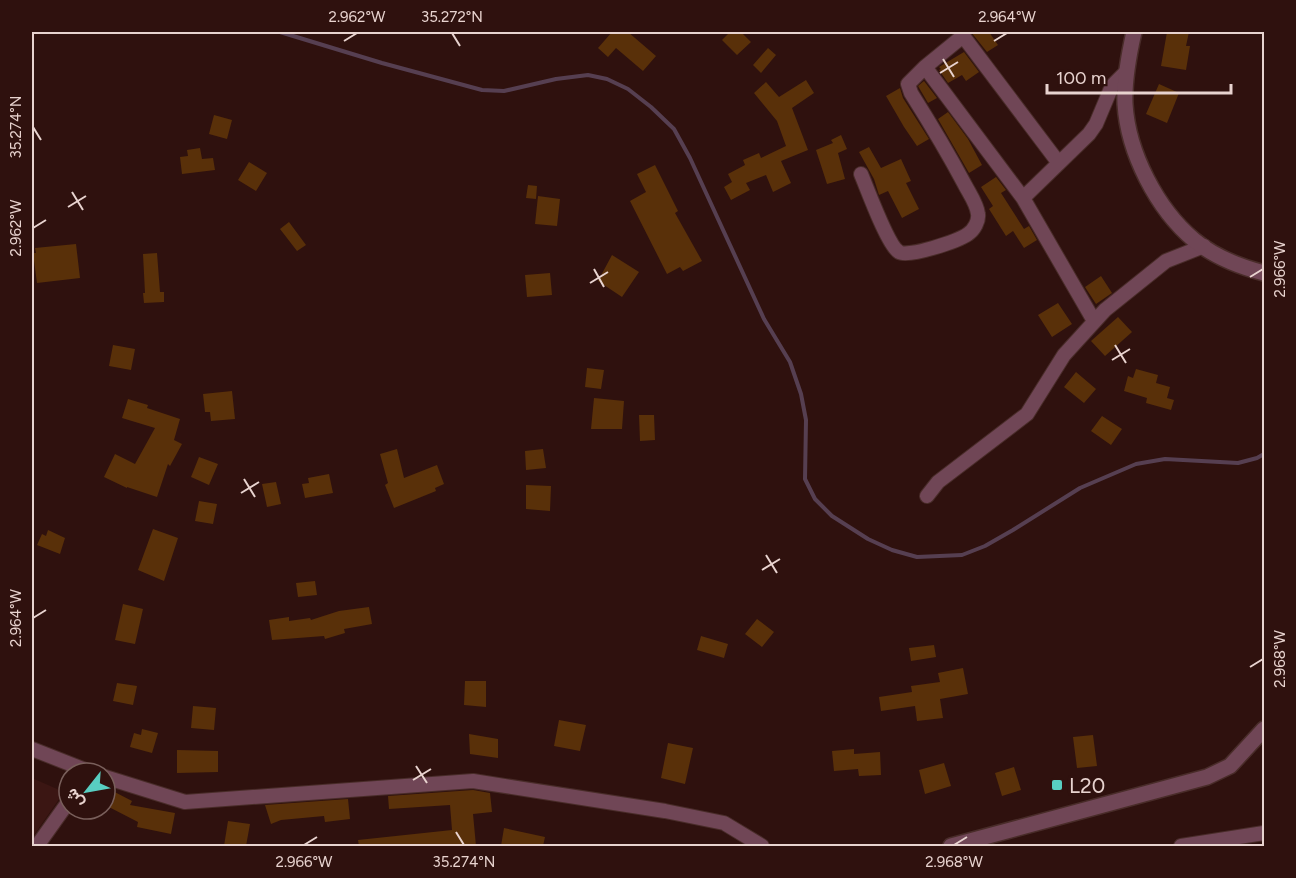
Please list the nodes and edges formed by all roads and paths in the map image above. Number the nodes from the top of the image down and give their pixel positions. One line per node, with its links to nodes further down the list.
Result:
1 (1134, 32): 3 (street)
2 (925, 67): 4 (street); 5 (street); 6 (street)
3 (1127, 71): 4 (street); 7 (street)
4 (1058, 162): 6 (street)
5 (861, 174)
6 (1023, 198): 9 (street)
7 (1204, 246): 8 (street); 9 (street)
8 (1264, 273)
9 (1094, 321): 10 (street)
10 (927, 496)
11 (1264, 729): 19 (street)
12 (32, 749): 13 (street)
13 (62, 761)
14 (117, 781): 18 (street)
15 (57, 818): 17 (street)
16 (1264, 833): 20 (street)
17 (37, 846)
18 (762, 846)
19 (951, 846)
20 (1181, 846)

